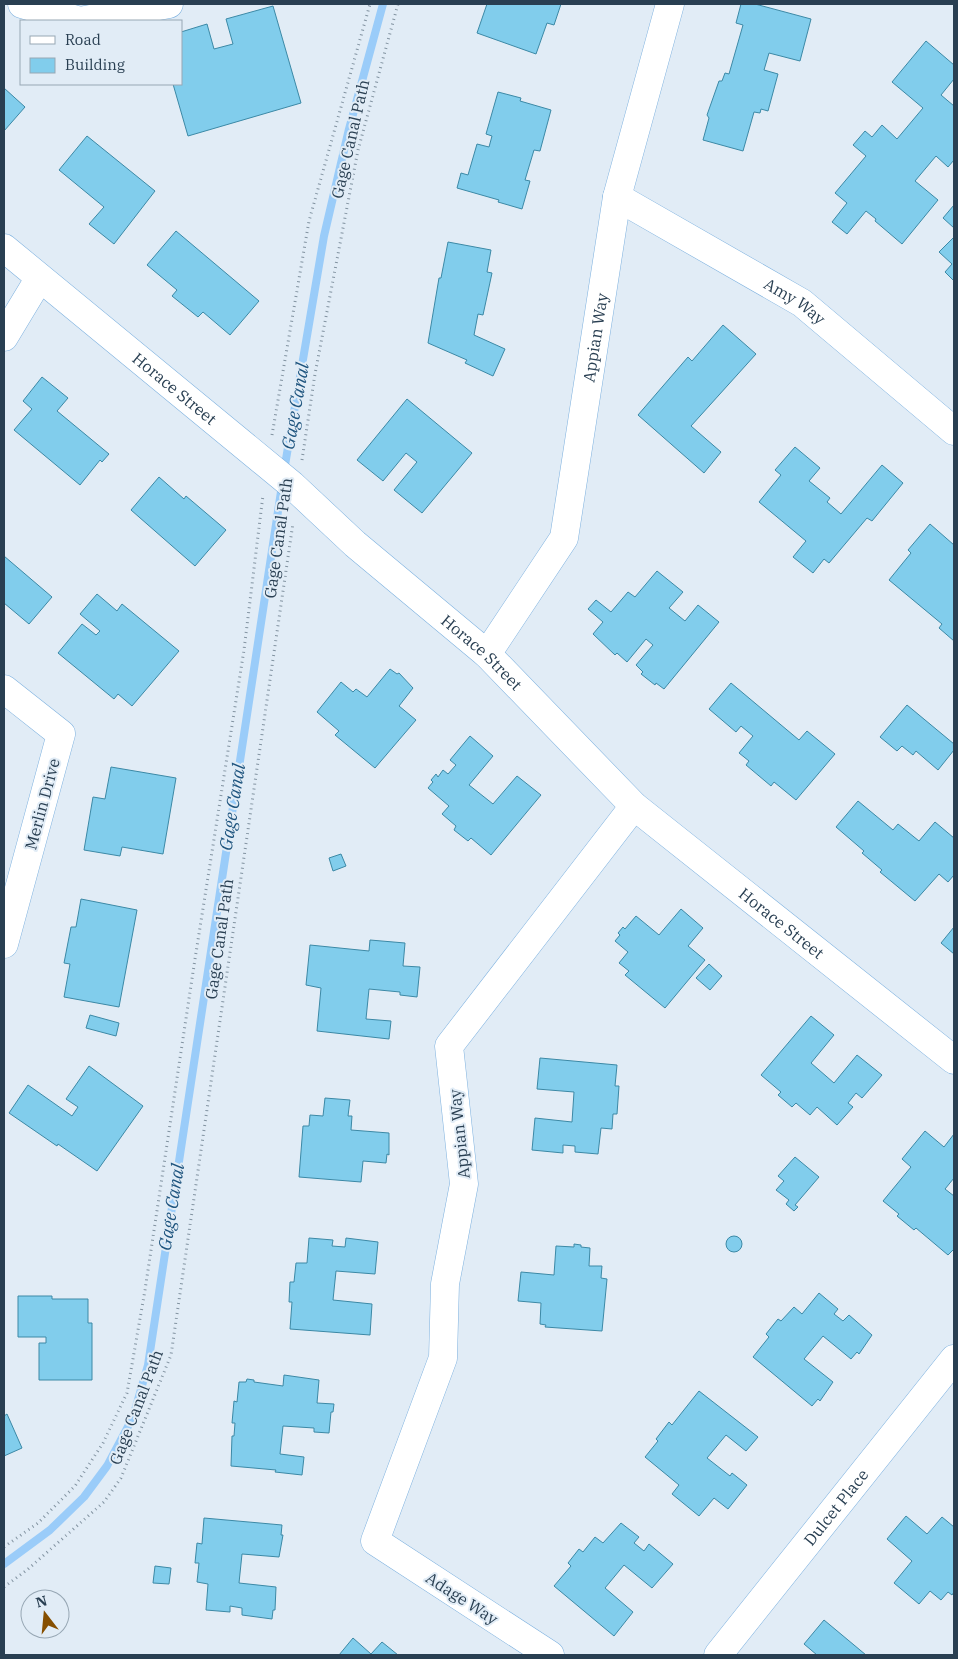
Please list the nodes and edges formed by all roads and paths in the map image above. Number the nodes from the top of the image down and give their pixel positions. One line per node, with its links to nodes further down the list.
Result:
1 (22, 4): 6 (street)
2 (169, 4): 7 (street)
3 (370, 4): 13 (path, Gage Canal Path)
4 (398, 4): 13 (path, Gage Canal Path)
5 (670, 4): 8 (street, Appian Way)
6 (77, 20)
7 (85, 20)
8 (617, 197): 12 (street, Amy Way); 14 (street, Appian Way)
9 (4, 248): 10 (street, Horace Street)
10 (39, 279): 11 (street); 13 (street, Horace Street)
11 (4, 337)
12 (954, 431)
13 (283, 477): 14 (street, Horace Street); 21 (path, Gage Canal Path); 22 (path, Gage Canal Path)
14 (487, 654): 16 (street, Horace Street)
15 (4, 689): 17 (street, Merlin Drive)
16 (634, 806): 18 (street, Horace Street); 20 (street, Appian Way)
17 (4, 944)
18 (954, 1060)
19 (954, 1360): 24 (street, Dulcet Place)
20 (375, 1541): 23 (street, Adage Way)
21 (4, 1547)
22 (4, 1587)
23 (550, 1655)
24 (718, 1655)

